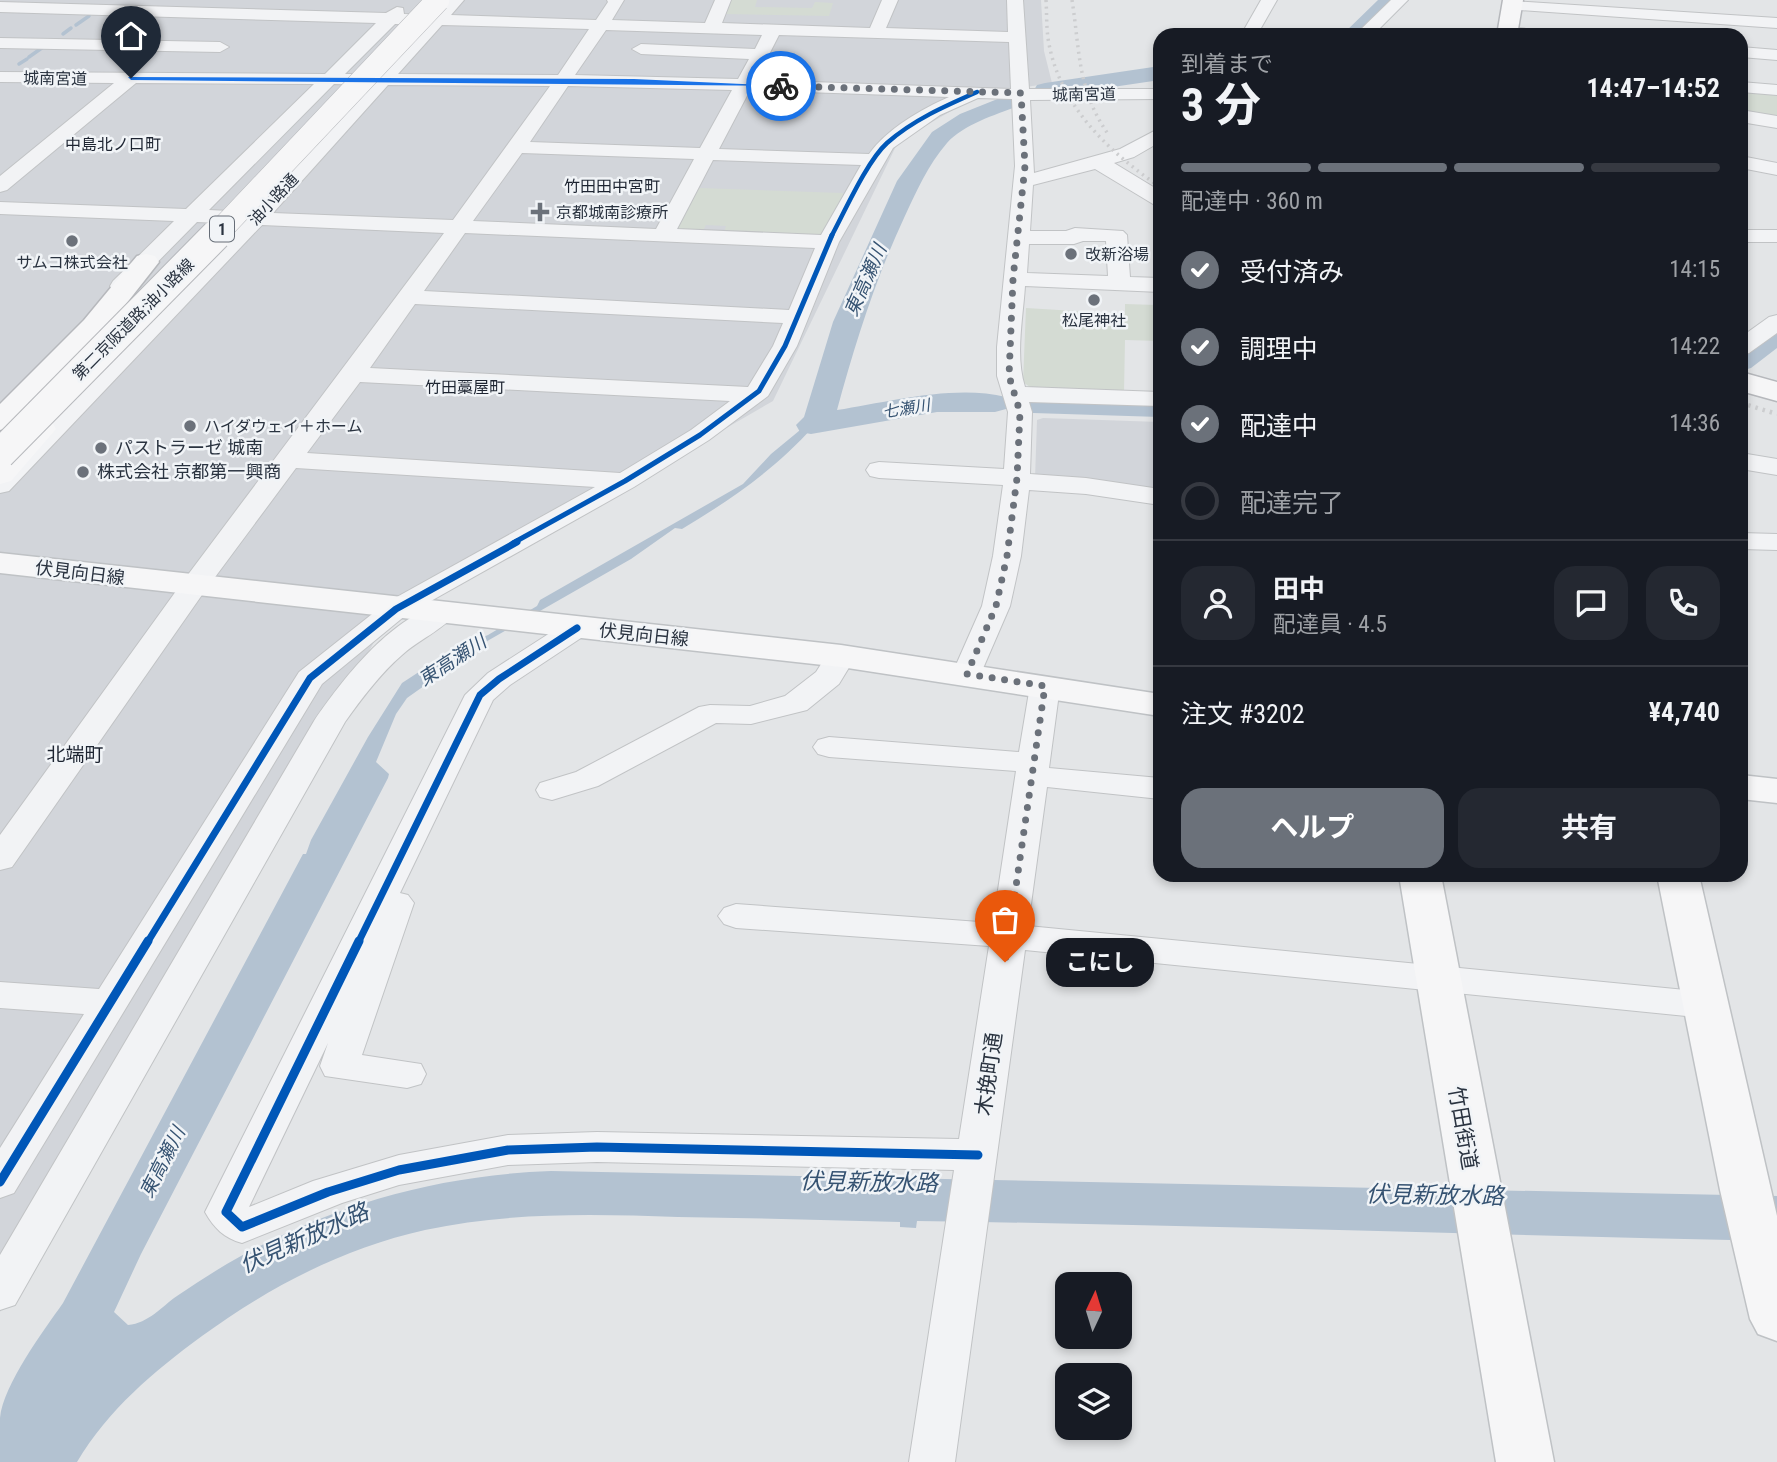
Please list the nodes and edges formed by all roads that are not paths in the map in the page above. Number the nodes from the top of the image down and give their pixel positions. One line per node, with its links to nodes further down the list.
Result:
1 (409, 0): 17 (street)
2 (456, 0): 16 (street, 油小路通)
3 (615, 0): 27 (street)
4 (723, 0): 20 (street)
5 (890, 0): 26 (street)
6 (1015, 0): 28 (street)
7 (1269, 0): 21 (street)
8 (1400, 0): 22 (street)
9 (1764, 0): 18 (street)
10 (1512, 3): 13 (street); 23 (main road)
11 (0, 5): 12 (street)
12 (94, 5): 15 (street); 31 (street)
13 (1591, 5): 14 (street)
14 (1677, 8): 18 (street); 24 (street)
15 (264, 9): 17 (street); 29 (street)
16 (435, 10): 17 (street); 27 (street); 41 (street, 油小路通); 85 (main road, 第二京阪道路;油小路線 / 1); 86 (main road, 第二京阪道路;油小路線 / 1, bridge)
17 (391, 18): 40 (street)
18 (1754, 21): 19 (street)
19 (1777, 23)
20 (712, 27): 25 (street); 27 (street)
21 (1253, 28)
22 (1370, 28)
23 (1508, 28)
24 (1675, 28)
25 (774, 29): 26 (street); 34 (street)
26 (876, 32): 28 (street)
27 (598, 36): 42 (street)
28 (1016, 37): 47 (street)
29 (229, 39): 31 (street); 39 (street)
30 (0, 43): 31 (street)
31 (37, 44): 36 (street)
32 (626, 49): 34 (street)
33 (1748, 53): 35 (street)
34 (758, 54): 43 (street)
35 (1777, 55)
36 (0, 69)
37 (0, 77): 38 (street, 城南宮道)
38 (131, 78): 39 (street, 城南宮道); 59 (street)
39 (183, 79): 40 (street, 城南宮道)
40 (326, 80): 41 (street, 城南宮道); 62 (street)
41 (382, 81): 42 (street, 城南宮道); 63 (street, 油小路通)
42 (563, 81): 43 (street, 城南宮道); 52 (street)
43 (743, 85): 46 (street, 城南宮道); 53 (street)
44 (1748, 88): 45 (street)
45 (1777, 90)
46 (977, 92): 47 (street, 城南宮道); 54 (street)
47 (1021, 93): 48 (street, 城南宮道); 58 (street)
48 (1153, 94)
49 (1748, 117): 50 (street)
50 (1777, 122)
51 (1153, 139): 55 (street)
52 (516, 147): 53 (street); 64 (street)
53 (707, 154): 54 (street); 65 (street)
54 (874, 160): 69 (street)
55 (1098, 162): 58 (street); 60 (street)
56 (1748, 163): 57 (street)
57 (1777, 169)
58 (1024, 179): 68 (street)
59 (0, 186)
60 (1153, 196)
61 (0, 208): 62 (street)
62 (192, 217): 63 (street); 70 (street)
63 (249, 219): 64 (street); 91 (main road); 94 (street, 油小路通)
64 (458, 227): 65 (street); 74 (street)
65 (663, 235): 69 (street)
66 (1748, 236): 67 (street)
67 (1777, 236)
68 (1018, 237): 71 (street); 72 (street)
69 (828, 242): 75 (street)
70 (146, 262): 82 (street); 84 (main road)
71 (1013, 279): 72 (street); 81 (street)
72 (1120, 284): 73 (street)
73 (1153, 285)
74 (408, 297): 75 (street); 76 (street)
75 (797, 317): 79 (street)
76 (353, 374): 79 (street); 87 (street)
77 (1748, 384): 78 (main road)
78 (1777, 393)
79 (754, 396): 93 (street)
80 (1153, 399): 81 (street)
81 (1017, 403): 83 (street); 92 (street)
82 (0, 404)
83 (1153, 415)
84 (0, 421)
85 (0, 432)
86 (0, 454)
87 (288, 460): 93 (street); 99 (street)
88 (1748, 462): 89 (street)
89 (1777, 467)
90 (879, 470): 92 (street)
91 (0, 474)
92 (1017, 480): 95 (street); 104 (street)
93 (625, 481): 100 (street)
94 (0, 485)
95 (1153, 497)
96 (1748, 541): 97 (street)
97 (1777, 542)
98 (0, 564): 99 (main road, 伏見向日線)
99 (194, 586): 100 (main road, 伏見向日線); 114 (street)
100 (396, 609): 101 (main road, 伏見向日線); 121 (street)
101 (457, 615): 102 (main road, 伏見向日線); 126 (street)
102 (569, 627): 103 (main road, 伏見向日線); 113 (street)
103 (841, 656): 104 (main road, 伏見向日線); 111 (street)
104 (967, 674): 105 (main road, 伏見向日線)
105 (1045, 686): 106 (main road, 伏見向日線); 108 (street, 木挽町通)
106 (1153, 704)
107 (829, 747): 108 (street)
108 (1033, 770): 109 (street); 118 (street, 木挽町通)
109 (1153, 787)
110 (1748, 788): 112 (main road)
111 (552, 790)
112 (1777, 791)
113 (401, 854): 123 (street); 124 (street)
114 (0, 859)
115 (1421, 882): 119 (main road, 竹田街道)
116 (1680, 882): 122 (main road)
117 (736, 916): 118 (street)
118 (1009, 936): 119 (street); 124 (street, 木挽町通)
119 (1438, 980): 122 (street); 129 (main road, 竹田街道)
120 (0, 995): 121 (street)
121 (110, 1003): 125 (street)
122 (1706, 1005): 127 (main road)
123 (407, 1074)
124 (978, 1157): 128 (street, 木挽町通)
125 (0, 1182)
126 (0, 1293)
127 (1777, 1319)
128 (932, 1462)
129 (1525, 1462)

